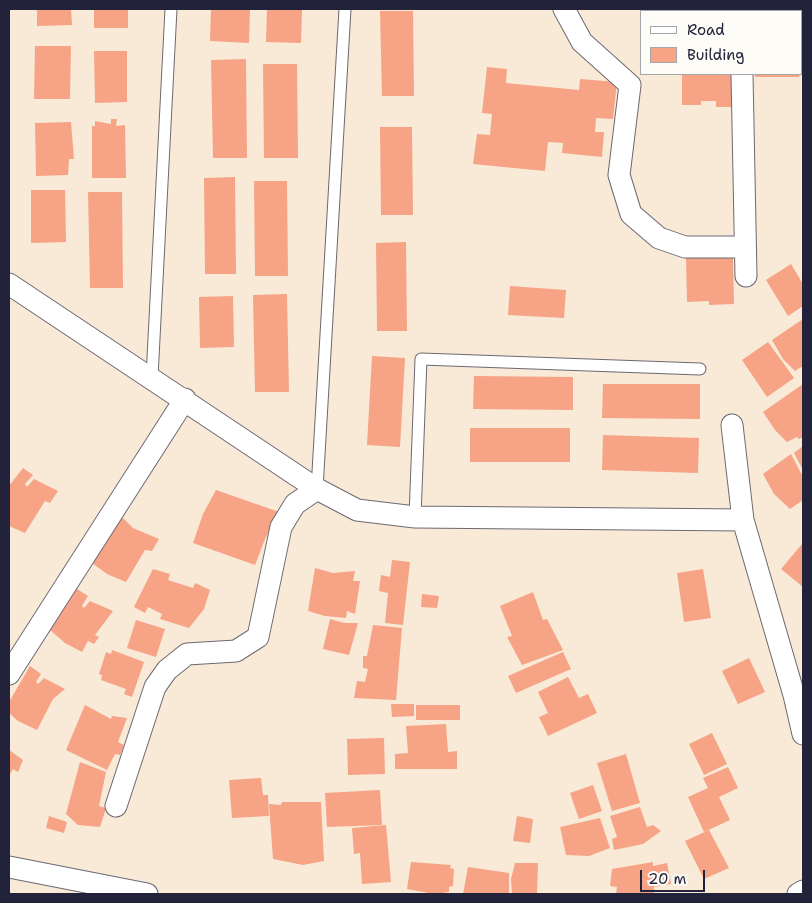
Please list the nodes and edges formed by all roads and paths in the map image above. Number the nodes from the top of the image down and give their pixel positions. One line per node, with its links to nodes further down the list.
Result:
1 (170, 9): 9 (lane)
2 (345, 9): 12 (lane)
3 (564, 9): 5 (street)
4 (742, 75): 5 (street)
5 (745, 247): 6 (street)
6 (746, 276)
7 (9, 284): 9 (street)
8 (700, 369): 13 (lane)
9 (152, 377): 10 (street)
10 (185, 399): 12 (street); 15 (street)
11 (732, 425): 14 (street)
12 (317, 489): 13 (street); 18 (street)
13 (415, 517): 14 (street)
14 (743, 520): 16 (street)
15 (9, 674)
16 (799, 694): 17 (street)
17 (803, 734)
18 (116, 806)
19 (9, 868): 21 (street)
20 (803, 891): 22 (street)
21 (147, 894)
22 (798, 894)

